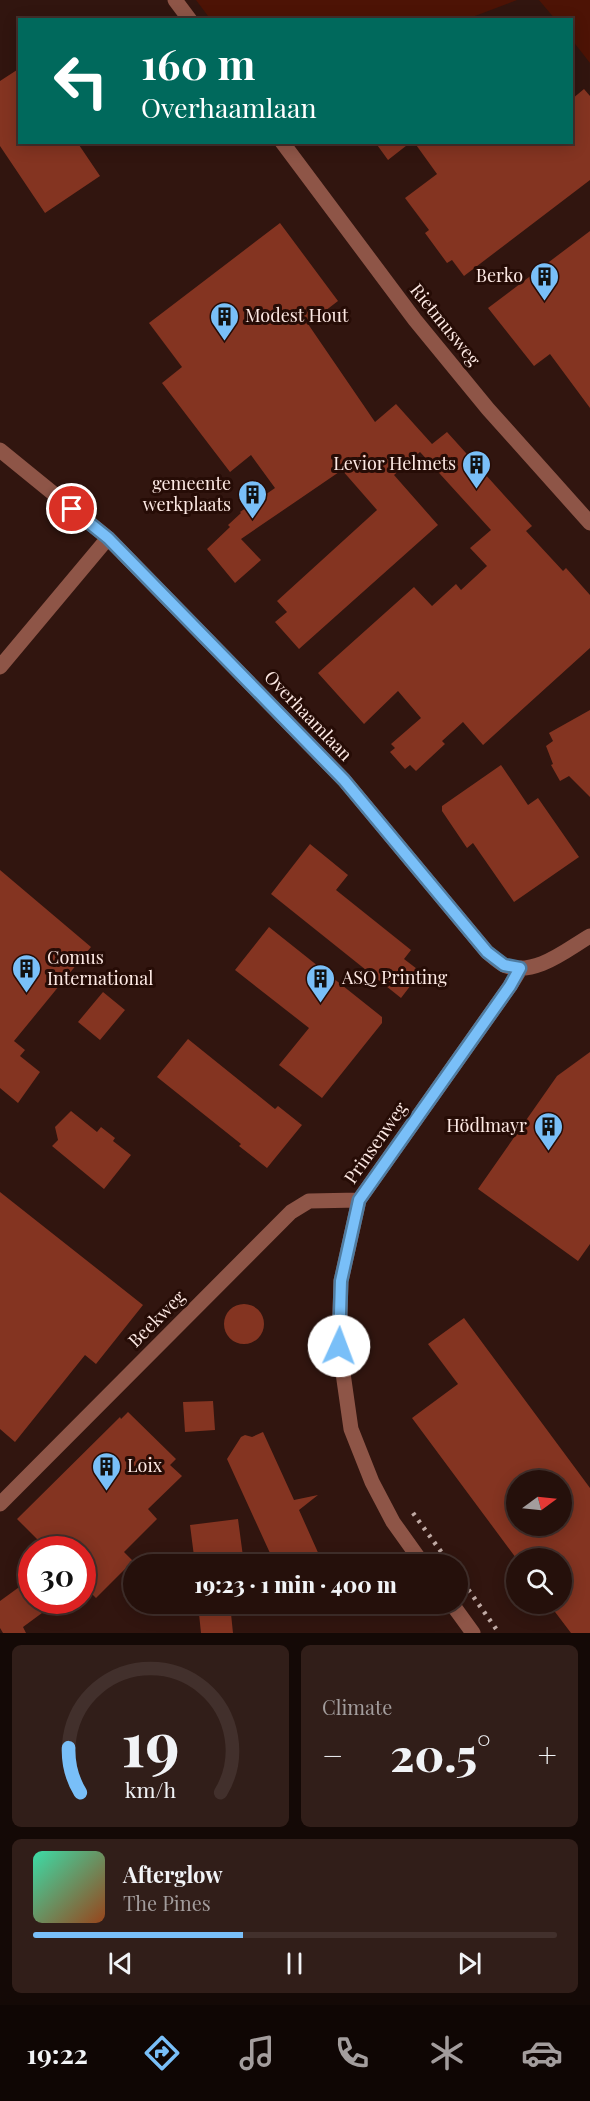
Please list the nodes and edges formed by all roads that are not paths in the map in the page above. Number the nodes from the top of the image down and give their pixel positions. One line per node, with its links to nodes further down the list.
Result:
1 (175, 0): 2 (street)
2 (188, 18)
3 (283, 144): 5 (street, Rietmusweg)
4 (0, 450): 6 (street, Overhaamlaan)
5 (590, 523)
6 (108, 538): 7 (street); 9 (street, Overhaamlaan)
7 (0, 667)
8 (590, 936): 9 (street)
9 (520, 968): 10 (street, Prinsenweg)
10 (359, 1200): 11 (street, Beekweg); 12 (street, Prinsenweg)
11 (0, 1504)
12 (416, 1554)
13 (459, 1614): 14 (street)
14 (473, 1633)

